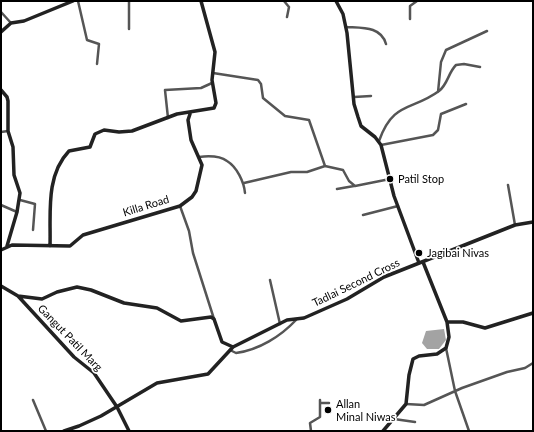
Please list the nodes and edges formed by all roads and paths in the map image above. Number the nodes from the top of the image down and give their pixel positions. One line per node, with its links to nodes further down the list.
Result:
1 (73, 1): 11 (street)
2 (78, 1): 17 (street)
3 (129, 1): 13 (street)
4 (201, 1): 19 (street)
5 (284, 1): 9 (street)
6 (336, 1): 12 (street)
7 (417, 1): 10 (street)
8 (1, 12): 11 (street)
9 (288, 17)
10 (410, 19)
11 (11, 23): 15 (street)
12 (346, 27): 16 (street); 24 (street)
13 (129, 29)
14 (487, 31): 22 (street)
15 (1, 32)
16 (386, 44)
17 (97, 64)
18 (480, 67): 22 (street)
19 (212, 72): 20 (street); 33 (street)
20 (213, 82): 26 (street); 27 (street)
21 (1, 90): 28 (street)
22 (438, 92): 30 (street)
23 (371, 96): 24 (street)
24 (354, 97): 30 (street)
25 (466, 104): 31 (street)
26 (190, 114): 27 (street); 32 (street, Killa Road)
27 (168, 118): 50 (street)
28 (8, 131): 29 (street); 40 (street)
29 (1, 132)
30 (379, 141): 31 (street)
31 (381, 145): 34 (street)
32 (199, 157): 35 (street); 42 (street, Killa Road)
33 (325, 166): 35 (street); 37 (street)
34 (390, 179): 37 (street); 43 (street)
35 (244, 183): 39 (street)
36 (508, 185): 47 (street)
37 (355, 186): 38 (street)
38 (337, 189)
39 (245, 193)
40 (20, 200): 44 (street); 48 (street)
41 (1, 205): 44 (street)
42 (180, 206): 50 (street, Killa Road); 57 (street)
43 (398, 206): 45 (street); 52 (street)
44 (17, 212): 49 (street)
45 (363, 215)
46 (533, 222): 47 (street, Tadlai Second Cross)
47 (515, 225): 52 (street, Tadlai Second Cross)
48 (33, 230)
49 (7, 246): 50 (street, Killa Road); 51 (street)
50 (50, 246)
51 (1, 250)
52 (421, 262): 58 (street, Tadlai Second Cross); 59 (street)
53 (270, 280): 60 (street)
54 (1, 286): 55 (street, Gangut Patil Marg)
55 (18, 296): 57 (street); 68 (street, Gangut Patil Marg)
56 (533, 313): 59 (street)
57 (214, 319): 61 (street)
58 (296, 320): 60 (street, Tadlai Second Cross); 61 (street)
59 (447, 322): 62 (street)
60 (280, 324): 61 (street, Tadlai Second Cross)
61 (232, 348): 68 (street, Tadlai Second Cross)
62 (446, 348): 64 (street); 67 (street)
63 (533, 363): 64 (street)
64 (455, 391): 67 (street); 76 (street)
65 (33, 400): 71 (street)
66 (329, 403): 74 (street)
67 (406, 404): 69 (street)
68 (117, 407): 72 (street, Tadlai Second Cross); 73 (street, Gangut Patil Marg)
69 (393, 419): 70 (street); 75 (street)
70 (415, 422)
71 (46, 431)
72 (64, 431)
73 (129, 431)
74 (311, 431)
75 (383, 431)
76 (469, 431)

